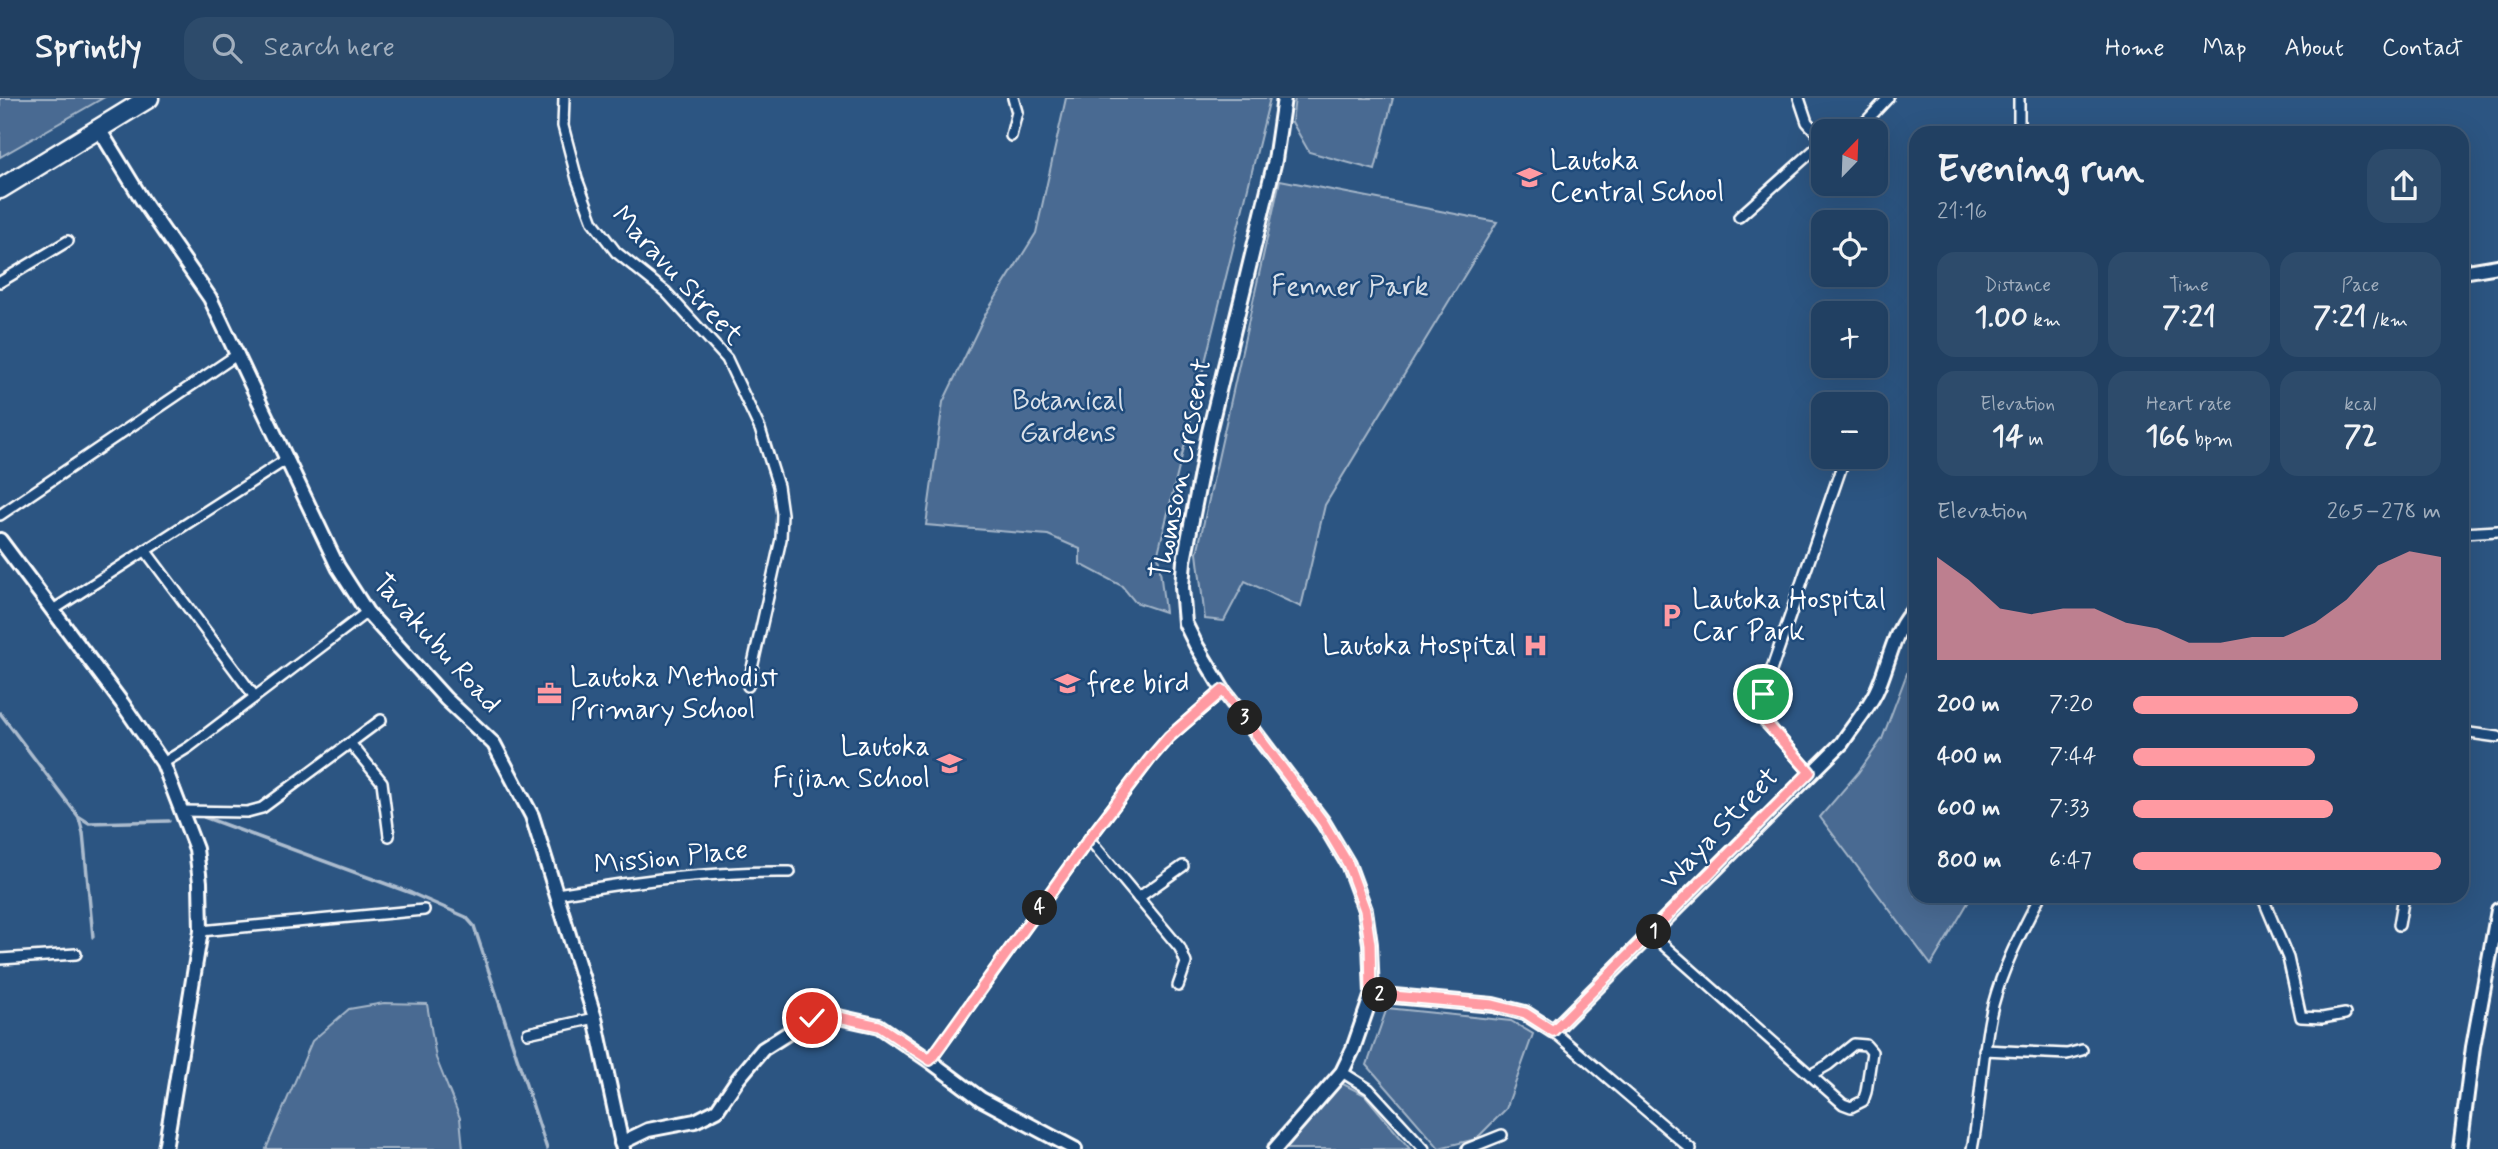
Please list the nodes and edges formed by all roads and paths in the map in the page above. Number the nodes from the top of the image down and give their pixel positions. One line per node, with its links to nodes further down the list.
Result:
1 (149, 98): 11 (highway)
2 (564, 98): 33 (street, Maravu Street)
3 (1013, 98): 12 (street)
4 (1284, 98): 34 (main road, Thomson Crescent)
5 (1799, 98): 9 (street)
6 (1888, 98): 8 (street)
7 (2019, 98): 10 (street)
8 (1868, 119)
9 (1811, 126)
10 (2019, 126)
11 (99, 129): 14 (highway); 22 (main road, Tavakubu Road)
12 (1011, 136)
13 (1811, 153): 15 (street)
14 (0, 189)
15 (1739, 217)
16 (68, 241): 21 (street)
17 (2498, 266): 18 (main road)
18 (2469, 271)
19 (2469, 271): 20 (main road)
20 (2498, 273)
21 (0, 282)
22 (237, 354): 23 (main road, Tavakubu Road); 25 (street)
23 (287, 459): 29 (street); 31 (main road, Tavakubu Road)
24 (1841, 469): 41 (street)
25 (0, 515)
26 (2498, 531): 27 (street)
27 (2469, 533)
28 (0, 540): 30 (main road)
29 (145, 551): 30 (street); 35 (street)
30 (53, 610): 40 (main road)
31 (367, 612): 35 (street); 47 (main road, Tavakubu Road)
32 (1909, 614): 41 (main road, Waya Street)
33 (748, 685)
34 (1223, 690): 44 (street); 60 (main road, Thomson Crescent)
35 (255, 696): 40 (street)
36 (381, 720): 39 (street)
37 (2469, 733): 38 (street)
38 (2498, 737)
39 (350, 743): 42 (street); 43 (street)
40 (163, 763): 42 (main road)
41 (1810, 772): 56 (main road, Waya Street)
42 (182, 811): 55 (main road)
43 (389, 836)
44 (1089, 839): 48 (street); 67 (street)
45 (1183, 866): 48 (street)
46 (790, 872): 47 (street, Mission Place)
47 (557, 894): 62 (main road, Tavakubu Road)
48 (1138, 898): 59 (street)
49 (2036, 903): 65 (street)
50 (2265, 903): 61 (street)
51 (2403, 903): 54 (street)
52 (424, 910): 55 (street)
53 (2498, 910): 79 (main road)
54 (2399, 925)
55 (201, 931): 72 (main road)
56 (1651, 934): 63 (main road, Waya Street); 69 (street)
57 (76, 954): 58 (street)
58 (0, 959)
59 (1178, 986)
60 (1371, 994): 63 (main road); 68 (main road, Thomson Crescent)
61 (2345, 1014)
62 (595, 1018): 64 (street); 71 (main road, Tavakubu Road)
63 (1553, 1031): 77 (street)
64 (528, 1033)
65 (1984, 1050): 66 (street); 78 (street)
66 (2082, 1050)
67 (930, 1060): 71 (main road); 73 (main road)
68 (1342, 1072): 74 (main road, Thomson Crescent); 75 (street)
69 (1812, 1074): 69 (street)
70 (1502, 1135): 76 (street)
71 (622, 1146)
72 (165, 1149)
73 (1075, 1149)
74 (1275, 1149)
75 (1424, 1149)
76 (1467, 1149)
77 (1691, 1149)
78 (1974, 1149)
79 (2460, 1149)

